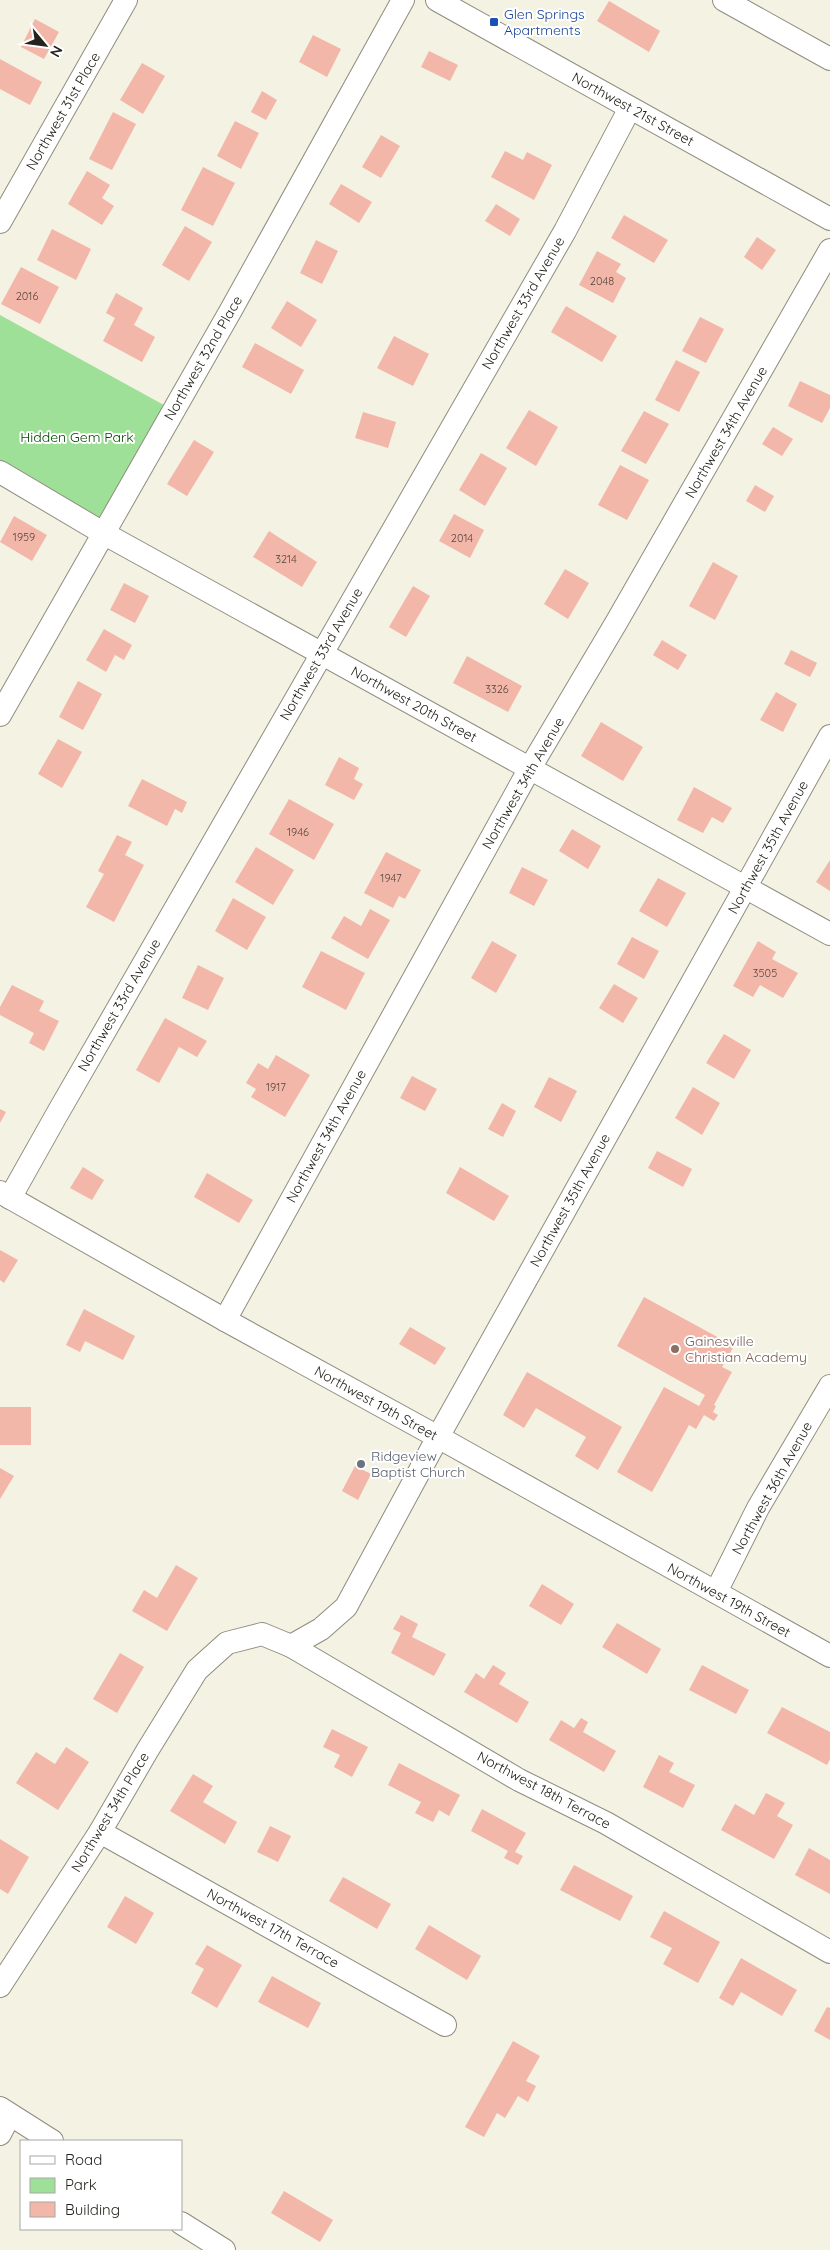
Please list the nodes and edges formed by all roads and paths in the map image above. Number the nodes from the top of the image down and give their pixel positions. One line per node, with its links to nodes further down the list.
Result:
1 (126, 0): 8 (street, Northwest 31st Place)
2 (403, 0): 11 (street, Northwest 32nd Place)
3 (437, 0): 6 (street, Northwest 21st Street)
4 (724, 0): 5 (street)
5 (830, 59)
6 (630, 108): 7 (street, Northwest 21st Street); 12 (street, Northwest 33rd Avenue)
7 (830, 219)
8 (0, 222)
9 (830, 250): 15 (street, Northwest 34th Avenue)
10 (0, 472): 11 (street, Northwest 20th Street)
11 (103, 533): 12 (street, Northwest 20th Street); 13 (street, Northwest 32nd Place)
12 (321, 653): 15 (street, Northwest 20th Street); 18 (street, Northwest 33rd Avenue)
13 (0, 715)
14 (830, 736): 16 (street, Northwest 35th Avenue)
15 (530, 768): 16 (street, Northwest 20th Street); 19 (street, Northwest 34th Avenue)
16 (745, 887): 17 (street, Northwest 20th Street); 21 (street, Northwest 35th Avenue)
17 (830, 934)
18 (5, 1195): 19 (street, Northwest 19th Street)
19 (225, 1320): 21 (street, Northwest 19th Street)
20 (830, 1386): 22 (street, Northwest 36th Avenue)
21 (438, 1437): 22 (street, Northwest 19th Street); 24 (street, Northwest 35th Avenue)
22 (716, 1592): 25 (street, Northwest 19th Street)
23 (227, 1643): 24 (street, Northwest 18th Terrace); 26 (street, Northwest 34th Place)
24 (292, 1646): 27 (street, Northwest 18th Terrace)
25 (830, 1656)
26 (100, 1832): 28 (street, Northwest 34th Place); 29 (street, Northwest 17th Terrace)
27 (830, 1952)
28 (0, 1986)
29 (445, 2025)
30 (4, 2119): 31 (street)
31 (50, 2140)
32 (182, 2224): 33 (street)
33 (218, 2248)

